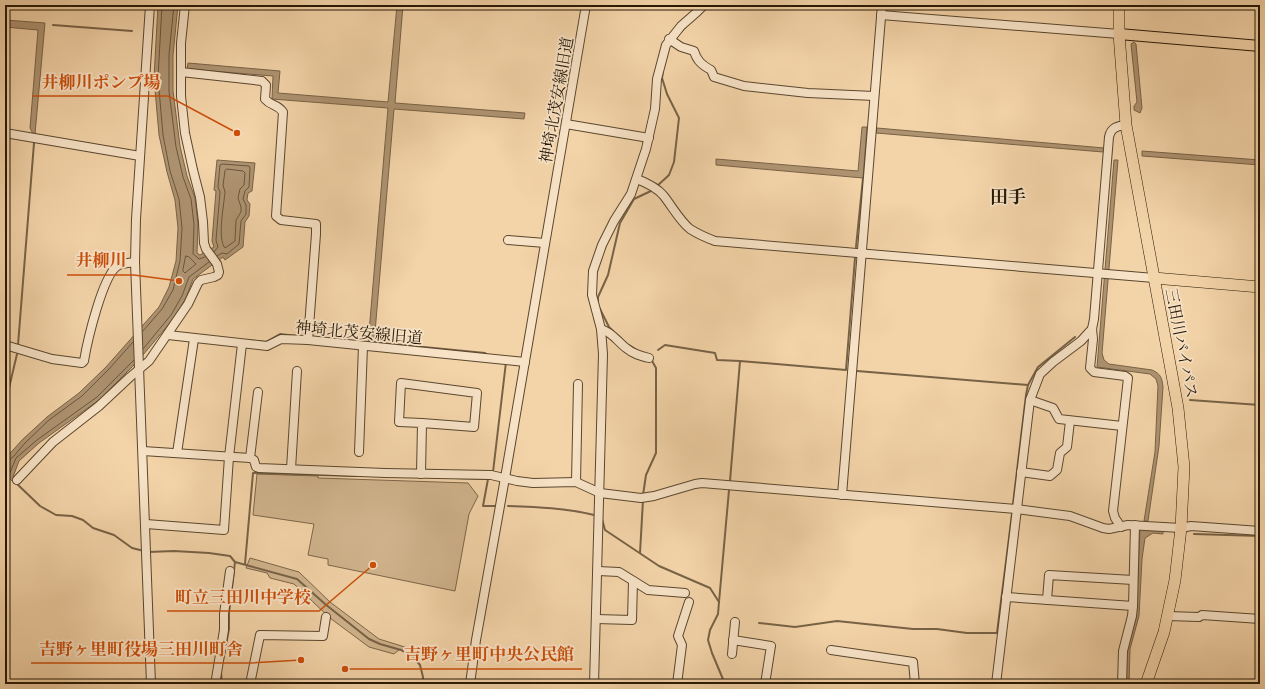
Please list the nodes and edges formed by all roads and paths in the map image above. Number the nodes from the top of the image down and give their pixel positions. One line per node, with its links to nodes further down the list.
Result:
1 (150, 5): 17 (street)
2 (185, 5): 11 (street)
3 (586, 5): 13 (street, 神埼北茂安線旧道)
4 (704, 5): 9 (street)
5 (882, 5): 7 (street)
6 (1119, 5): 8 (highway, 三田川バイパス)
7 (881, 15): 8 (street); 12 (street)
8 (1119, 34): 10 (main road); 14 (highway, 三田川バイパス)
9 (671, 41): 12 (street); 16 (street)
10 (1260, 46)
11 (181, 72): 28 (street); 30 (street)
12 (874, 96): 21 (street)
13 (566, 124): 16 (street); 20 (street, 神埼北茂安線旧道)
14 (1126, 125): 23 (street); 24 (highway, 三田川バイパス)
15 (5, 133): 17 (street)
16 (649, 138): 18 (street)
17 (140, 156): 22 (street)
18 (637, 179): 21 (street); 26 (street)
19 (508, 240): 20 (street)
20 (545, 243): 35 (street, 神埼北茂安線旧道)
21 (861, 253): 23 (street); 56 (street)
22 (135, 262): 32 (street); 36 (street)
23 (1104, 274): 24 (street); 27 (street)
24 (1154, 278): 25 (highway); 61 (highway, 三田川バイパス)
25 (1260, 287)
26 (601, 329): 34 (street); 55 (street)
27 (1092, 329): 40 (street); 43 (street)
28 (168, 336): 29 (street, 神埼北茂安線旧道); 36 (street)
29 (194, 339): 31 (street, 神埼北茂安線旧道); 46 (street)
30 (308, 340): 31 (street, 神埼北茂安線旧道); 33 (street, 神埼北茂安線旧道)
31 (242, 344): 47 (street)
32 (5, 345)
33 (363, 346): 35 (street, 神埼北茂安線旧道); 45 (street)
34 (649, 358)
35 (525, 362): 52 (street)
36 (140, 366): 44 (street); 53 (street)
37 (297, 371): 49 (street)
38 (578, 384): 54 (street)
39 (258, 392): 48 (street)
40 (1030, 400): 41 (street); 50 (street)
41 (1070, 421): 43 (street); 50 (street)
42 (422, 423): 42 (street); 51 (street)
43 (1122, 426): 60 (street)
44 (143, 451): 46 (street); 58 (street)
45 (359, 452)
46 (177, 453): 47 (street)
47 (229, 457): 48 (street); 58 (street)
48 (250, 458): 49 (street)
49 (291, 469): 51 (street)
50 (1021, 472): 57 (street)
51 (421, 474): 52 (street)
52 (505, 478): 54 (street); 83 (street)
53 (18, 480)
54 (576, 482): 55 (street)
55 (600, 493): 56 (street); 63 (street)
56 (842, 495): 57 (street)
57 (1016, 510): 60 (street); 68 (street)
58 (146, 524): 80 (street)
59 (1136, 525): 60 (street); 61 (street); 65 (street)
60 (1121, 527)
61 (1181, 528): 62 (street); 72 (highway, 三田川バイパス)
62 (1260, 531)
63 (598, 570): 66 (street); 75 (street)
64 (230, 571): 81 (street)
65 (1133, 580): 69 (street); 71 (street)
66 (633, 581): 67 (street); 75 (street)
67 (685, 593)
68 (1006, 597): 69 (street); 88 (street)
69 (1047, 600): 71 (street)
70 (689, 602): 85 (street)
71 (1133, 606): 89 (street)
72 (1167, 616): 74 (street); 90 (highway, 三田川バイパス)
73 (326, 617): 82 (street)
74 (1260, 618)
75 (596, 619): 84 (street)
76 (735, 622): 77 (street)
77 (733, 640): 79 (street); 86 (street)
78 (832, 650): 87 (street)
79 (732, 654)
80 (151, 684)
81 (217, 684)
82 (250, 684)
83 (470, 684)
84 (594, 684)
85 (677, 684)
86 (765, 684)
87 (915, 684)
88 (996, 684)
89 (1122, 684)
90 (1146, 684)

